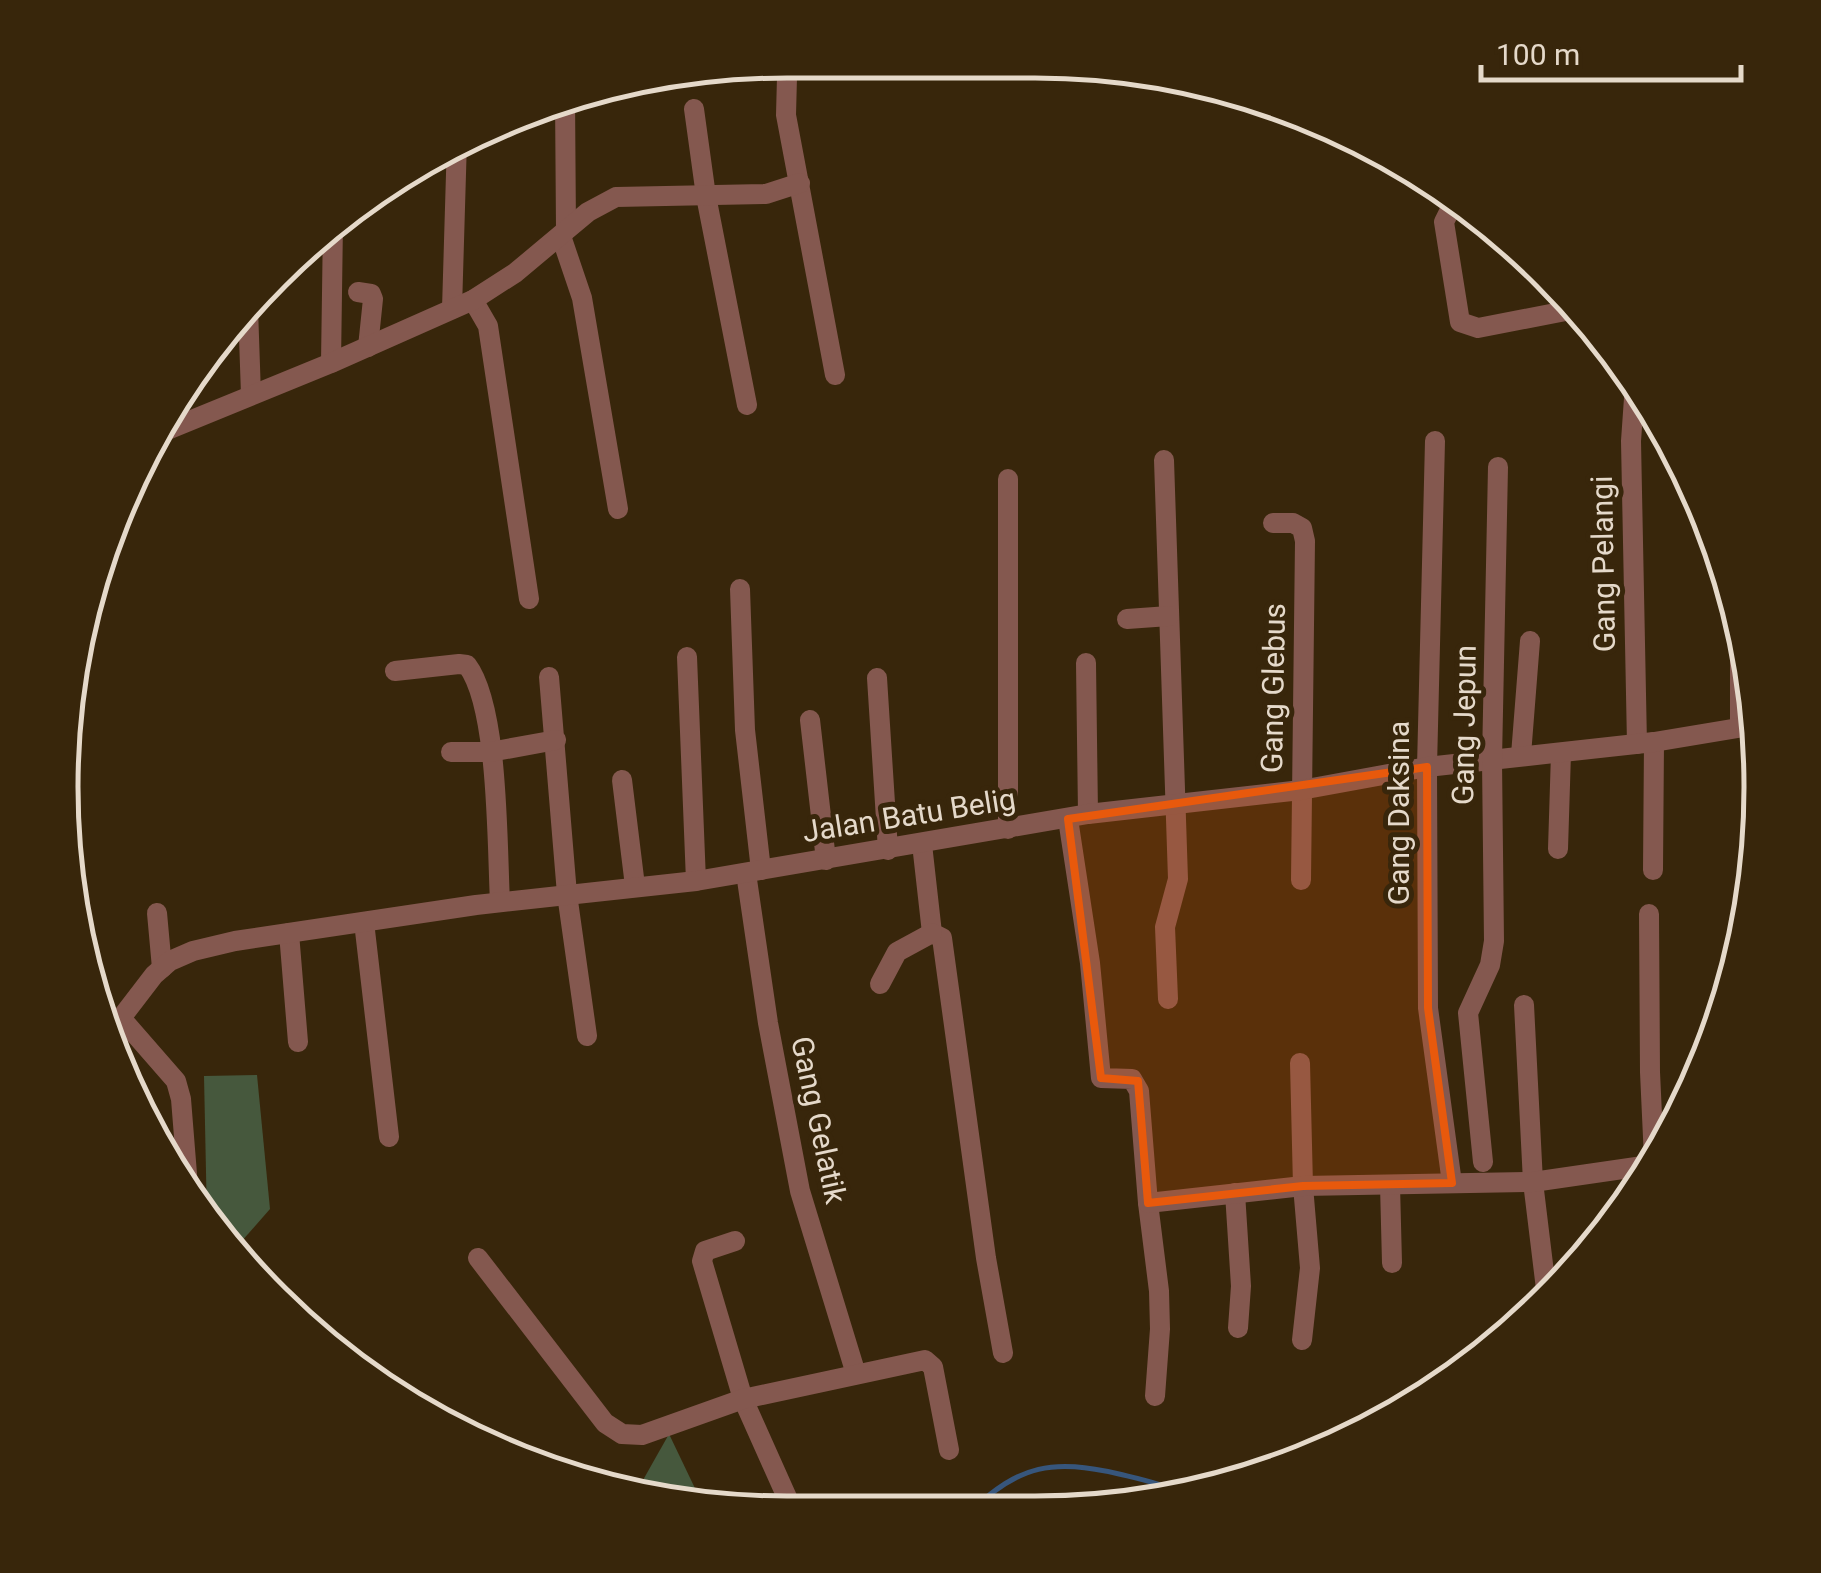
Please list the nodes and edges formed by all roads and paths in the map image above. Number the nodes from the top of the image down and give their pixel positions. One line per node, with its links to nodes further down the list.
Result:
1 (788, 78): 5 (street)
2 (694, 110): 6 (street)
3 (565, 113): 8 (street)
4 (456, 159): 12 (street)
5 (800, 182): 6 (street); 17 (street)
6 (706, 196): 8 (street); 19 (street)
7 (1449, 212): 13 (street)
8 (563, 233): 11 (street); 26 (street)
9 (333, 242): 16 (street)
10 (358, 292): 15 (street)
11 (473, 300): 12 (street); 29 (street)
12 (452, 309): 15 (street)
13 (1561, 312)
14 (249, 324): 18 (street)
15 (368, 347): 16 (street)
16 (331, 363): 18 (street)
17 (835, 375)
18 (251, 394): 21 (street)
19 (748, 406)
20 (1633, 407): 41 (street, Gang Pelangi)
21 (176, 426)
22 (1434, 441): 47 (street, Gang Daksina)
23 (1164, 460): 30 (street)
24 (1498, 466): 46 (street, Gang Jepun)
25 (1008, 479): 52 (street)
26 (618, 509)
27 (1273, 522): 49 (street, Gang Glebus)
28 (740, 589): 58 (street, Gang Gelatik)
29 (529, 599)
30 (1169, 616): 31 (street); 50 (street)
31 (1126, 619)
32 (1530, 641): 45 (street)
33 (687, 657): 59 (street)
34 (1086, 662): 51 (street)
35 (396, 671): 43 (street)
36 (549, 677): 40 (street)
37 (877, 678): 55 (street)
38 (810, 720): 56 (street)
39 (1741, 727): 41 (street, Jalan Batu Belig)
40 (556, 740): 43 (street); 62 (street)
41 (1645, 743): 44 (street, Jalan Batu Belig); 57 (street)
42 (451, 752): 43 (street)
43 (490, 752): 63 (street)
44 (1561, 752): 45 (street, Jalan Batu Belig); 54 (street)
45 (1521, 755): 46 (street, Jalan Batu Belig)
46 (1492, 760): 47 (street, Jalan Batu Belig); 80 (street, Gang Jepun)
47 (1427, 767): 49 (street, Jalan Batu Belig); 84 (street, Gang Daksina)
48 (622, 780): 61 (street)
49 (1301, 790): 50 (street, Jalan Batu Belig); 60 (street, Gang Glebus)
50 (1172, 804): 51 (street, Jalan Batu Belig); 71 (street)
51 (1078, 816): 52 (street, Jalan Batu Belig); 88 (street)
52 (1008, 829): 53 (street, Jalan Batu Belig)
53 (922, 844): 55 (street, Jalan Batu Belig); 68 (street)
54 (1558, 849)
55 (888, 850): 56 (street, Jalan Batu Belig)
56 (826, 860): 58 (street, Jalan Batu Belig)
57 (1652, 870)
58 (754, 872): 59 (street, Jalan Batu Belig); 96 (street, Gang Gelatik)
59 (696, 880): 61 (street, Jalan Batu Belig)
60 (1301, 880)
61 (635, 886): 62 (street, Jalan Batu Belig)
62 (567, 894): 63 (street, Jalan Batu Belig); 75 (street)
63 (500, 902): 66 (street, Jalan Batu Belig)
64 (157, 913): 69 (street)
65 (1649, 914): 79 (street)
66 (364, 922): 67 (street, Jalan Batu Belig); 78 (street)
67 (289, 933): 69 (street, Jalan Batu Belig); 76 (street)
68 (932, 933): 70 (street); 95 (street)
69 (162, 968): 73 (street, Jalan Batu Belig)
70 (880, 984)
71 (1168, 999)
72 (1524, 1005): 83 (street)
73 (117, 1019)
74 (122, 1034): 81 (street)
75 (587, 1036)
76 (298, 1042)
77 (1300, 1063): 86 (street)
78 (389, 1136)
79 (1651, 1136)
80 (1483, 1162)
81 (187, 1164)
82 (1634, 1165): 83 (street)
83 (1533, 1182): 84 (street); 92 (street)
84 (1452, 1183): 85 (street)
85 (1390, 1184): 86 (street); 91 (street)
86 (1303, 1186): 87 (street); 94 (street)
87 (1235, 1192): 88 (street); 93 (street)
88 (1148, 1203): 97 (street)
89 (735, 1241): 98 (street)
90 (478, 1258): 98 (street)
91 (1392, 1263)
92 (1545, 1279)
93 (1238, 1328)
94 (1302, 1340)
95 (1003, 1354)
96 (856, 1374): 98 (street); 99 (street)
97 (1155, 1396)
98 (744, 1398): 100 (street)
99 (950, 1450)
100 (787, 1496)

